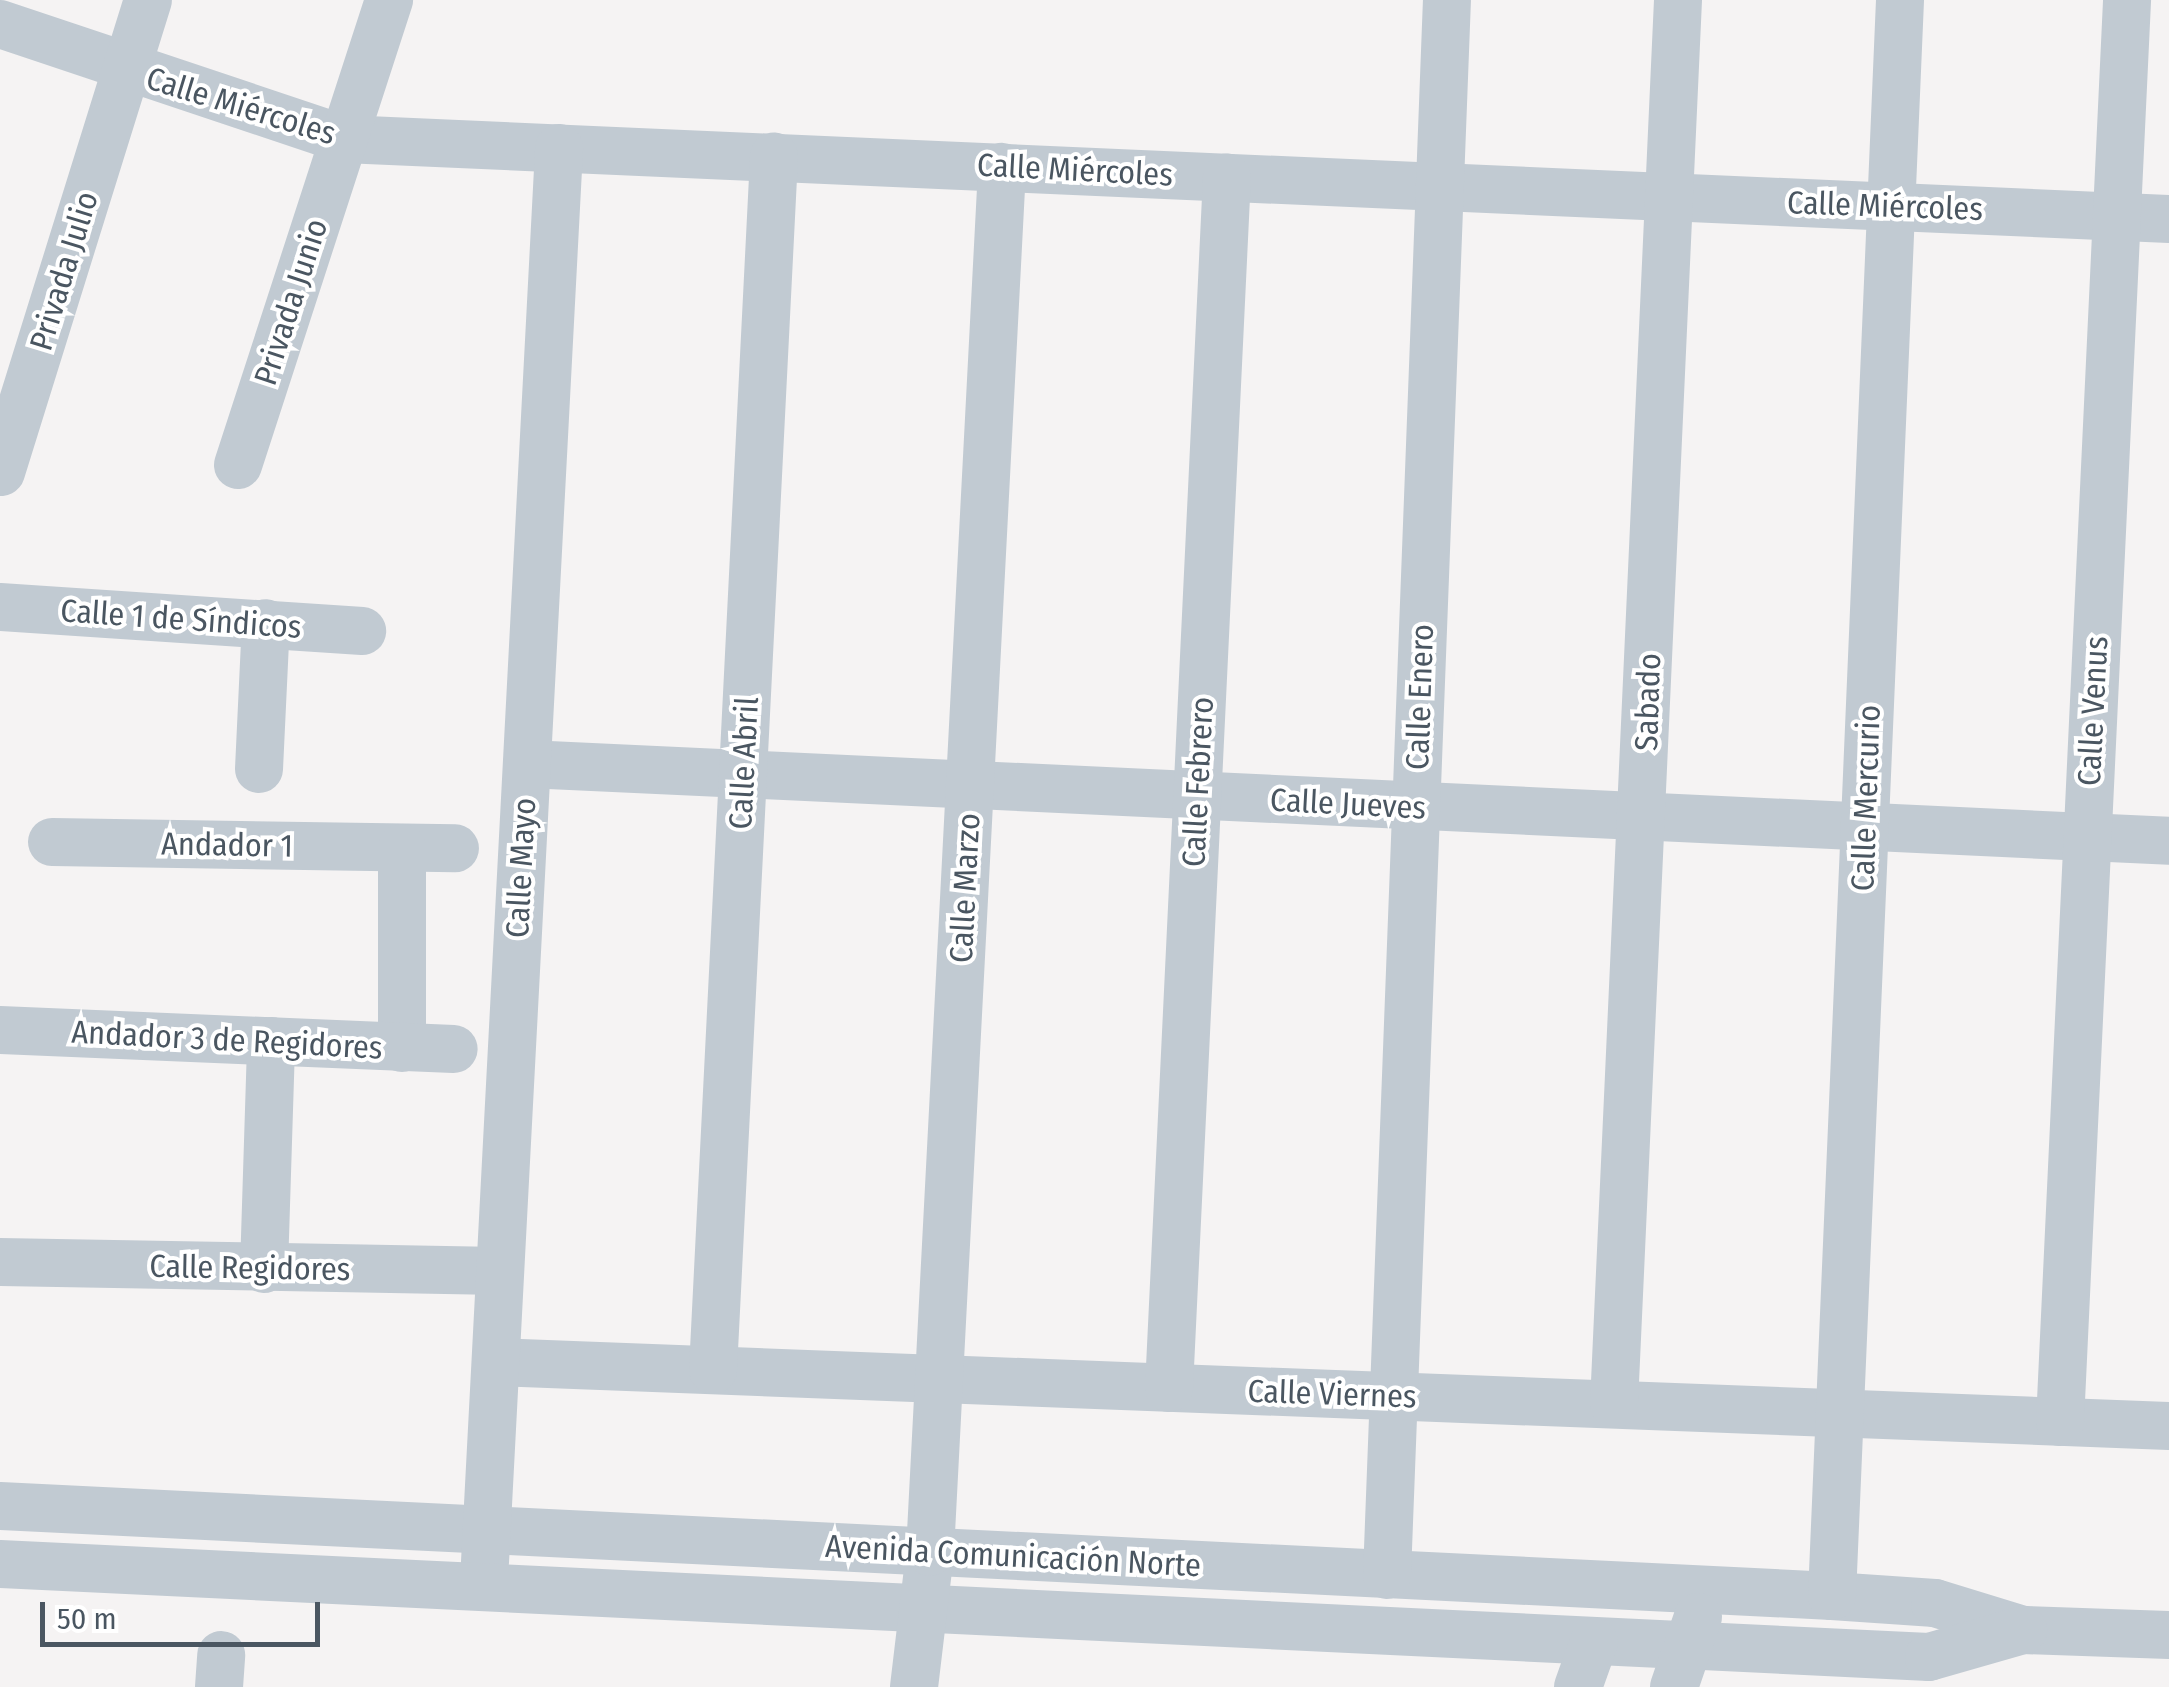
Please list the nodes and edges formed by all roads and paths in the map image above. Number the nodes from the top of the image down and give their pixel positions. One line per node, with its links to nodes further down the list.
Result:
1 (148, 0): 8 (street, Privada Julio)
2 (389, 0): 9 (street, Privada Junio)
3 (1447, 0): 14 (street, Calle Enero)
4 (1678, 0): 15 (street, Sabado)
5 (1900, 0): 16 (street, Calle Mercurio)
6 (2127, 0): 17 (street, Calle Venus)
7 (0, 24): 8 (street, Calle Miércoles)
8 (126, 71): 9 (street, Calle Miércoles); 20 (street, Privada Julio)
9 (344, 138): 10 (street, Calle Miércoles); 19 (street, Privada Junio)
10 (559, 148): 11 (street, Calle Miércoles); 24 (street, Calle Mayo)
11 (774, 157): 12 (street, Calle Miércoles); 26 (street, Calle Abril)
12 (1002, 167): 13 (street, Calle Miércoles); 27 (street, Calle Marzo)
13 (1227, 177): 14 (street, Calle Miércoles); 28 (street, Calle Febrero)
14 (1440, 186): 15 (street, Calle Miércoles); 29 (street, Calle Enero)
15 (1669, 197): 16 (street, Calle Miércoles); 30 (street, Sabado)
16 (1892, 205): 17 (street, Calle Miércoles); 31 (street, Calle Mercurio)
17 (2119, 217): 18 (street, Calle Miércoles); 32 (street, Calle Venus)
18 (2169, 219)
19 (238, 465)
20 (1, 472)
21 (0, 607): 22 (street, Calle 1 de Síndicos)
22 (266, 624): 23 (street, Calle 1 de Síndicos); 25 (street)
23 (362, 631)
24 (527, 764): 26 (street, Calle Jueves); 43 (street, Calle Mayo)
25 (259, 769)
26 (743, 775): 27 (street, Calle Jueves); 45 (street, Calle Abril)
27 (970, 786): 28 (street, Calle Jueves); 46 (street, Calle Marzo)
28 (1197, 797): 29 (street, Calle Jueves); 47 (street, Calle Febrero)
29 (1416, 808): 30 (street, Calle Jueves); 48 (street, Calle Enero)
30 (1644, 817): 31 (street, Calle Jueves); 49 (street, Sabado)
31 (1865, 826): 32 (street, Calle Jueves); 50 (street, Calle Mercurio)
32 (2087, 836): 33 (street, Calle Jueves); 51 (street, Calle Venus)
33 (2169, 840)
34 (52, 842): 35 (street, Andador 1)
35 (402, 848): 36 (street, Andador 1); 39 (street)
36 (455, 848)
37 (0, 1030): 38 (street, Andador 3 de Regidores)
38 (271, 1040): 39 (street, Andador 3 de Regidores); 42 (street)
39 (402, 1048): 40 (street, Andador 3 de Regidores)
40 (454, 1049)
41 (0, 1262): 42 (street, Calle Regidores)
42 (264, 1269): 43 (street, Calle Regidores)
43 (500, 1271): 44 (street, Calle Mayo)
44 (496, 1362): 45 (street, Calle Viernes); 54 (street, Calle Mayo)
45 (713, 1370): 46 (street, Calle Viernes)
46 (940, 1378): 47 (street, Calle Viernes); 55 (street, Calle Marzo)
47 (1169, 1388): 48 (street, Calle Viernes)
48 (1394, 1396): 49 (street, Calle Viernes); 57 (street, Calle Enero)
49 (1614, 1404): 50 (street, Calle Viernes)
50 (1840, 1413): 51 (street, Calle Viernes); 60 (street, Calle Mercurio)
51 (2060, 1422): 52 (street, Calle Viernes)
52 (2169, 1426)
53 (0, 1506): 54 (street, Avenida Comunicación Norte)
54 (487, 1530): 55 (street, Avenida Comunicación Norte); 58 (street, Calle Mayo)
55 (930, 1552): 57 (street, Avenida Comunicación Norte); 61 (street, Calle Marzo)
56 (0, 1564): 58 (street, Avenida Comunicación Norte)
57 (1387, 1574): 59 (street, Avenida Comunicación Norte)
58 (484, 1588): 61 (street, Avenida Comunicación Norte)
59 (1707, 1590): 60 (street, Avenida Comunicación Norte); 65 (street)
60 (1832, 1596): 62 (street, Avenida Comunicación Norte)
61 (924, 1609): 64 (street, Avenida Comunicación Norte); 67 (street, Calle Marzo)
62 (2023, 1630): 63 (street, Avenida Comunicación Norte); 66 (street, Avenida Comunicación Norte)
63 (2169, 1635)
64 (1594, 1642): 65 (street, Avenida Comunicación Norte); 68 (street)
65 (1681, 1666): 66 (street, Avenida Comunicación Norte)
66 (1930, 1672)
67 (914, 1687)
68 (1578, 1687)

